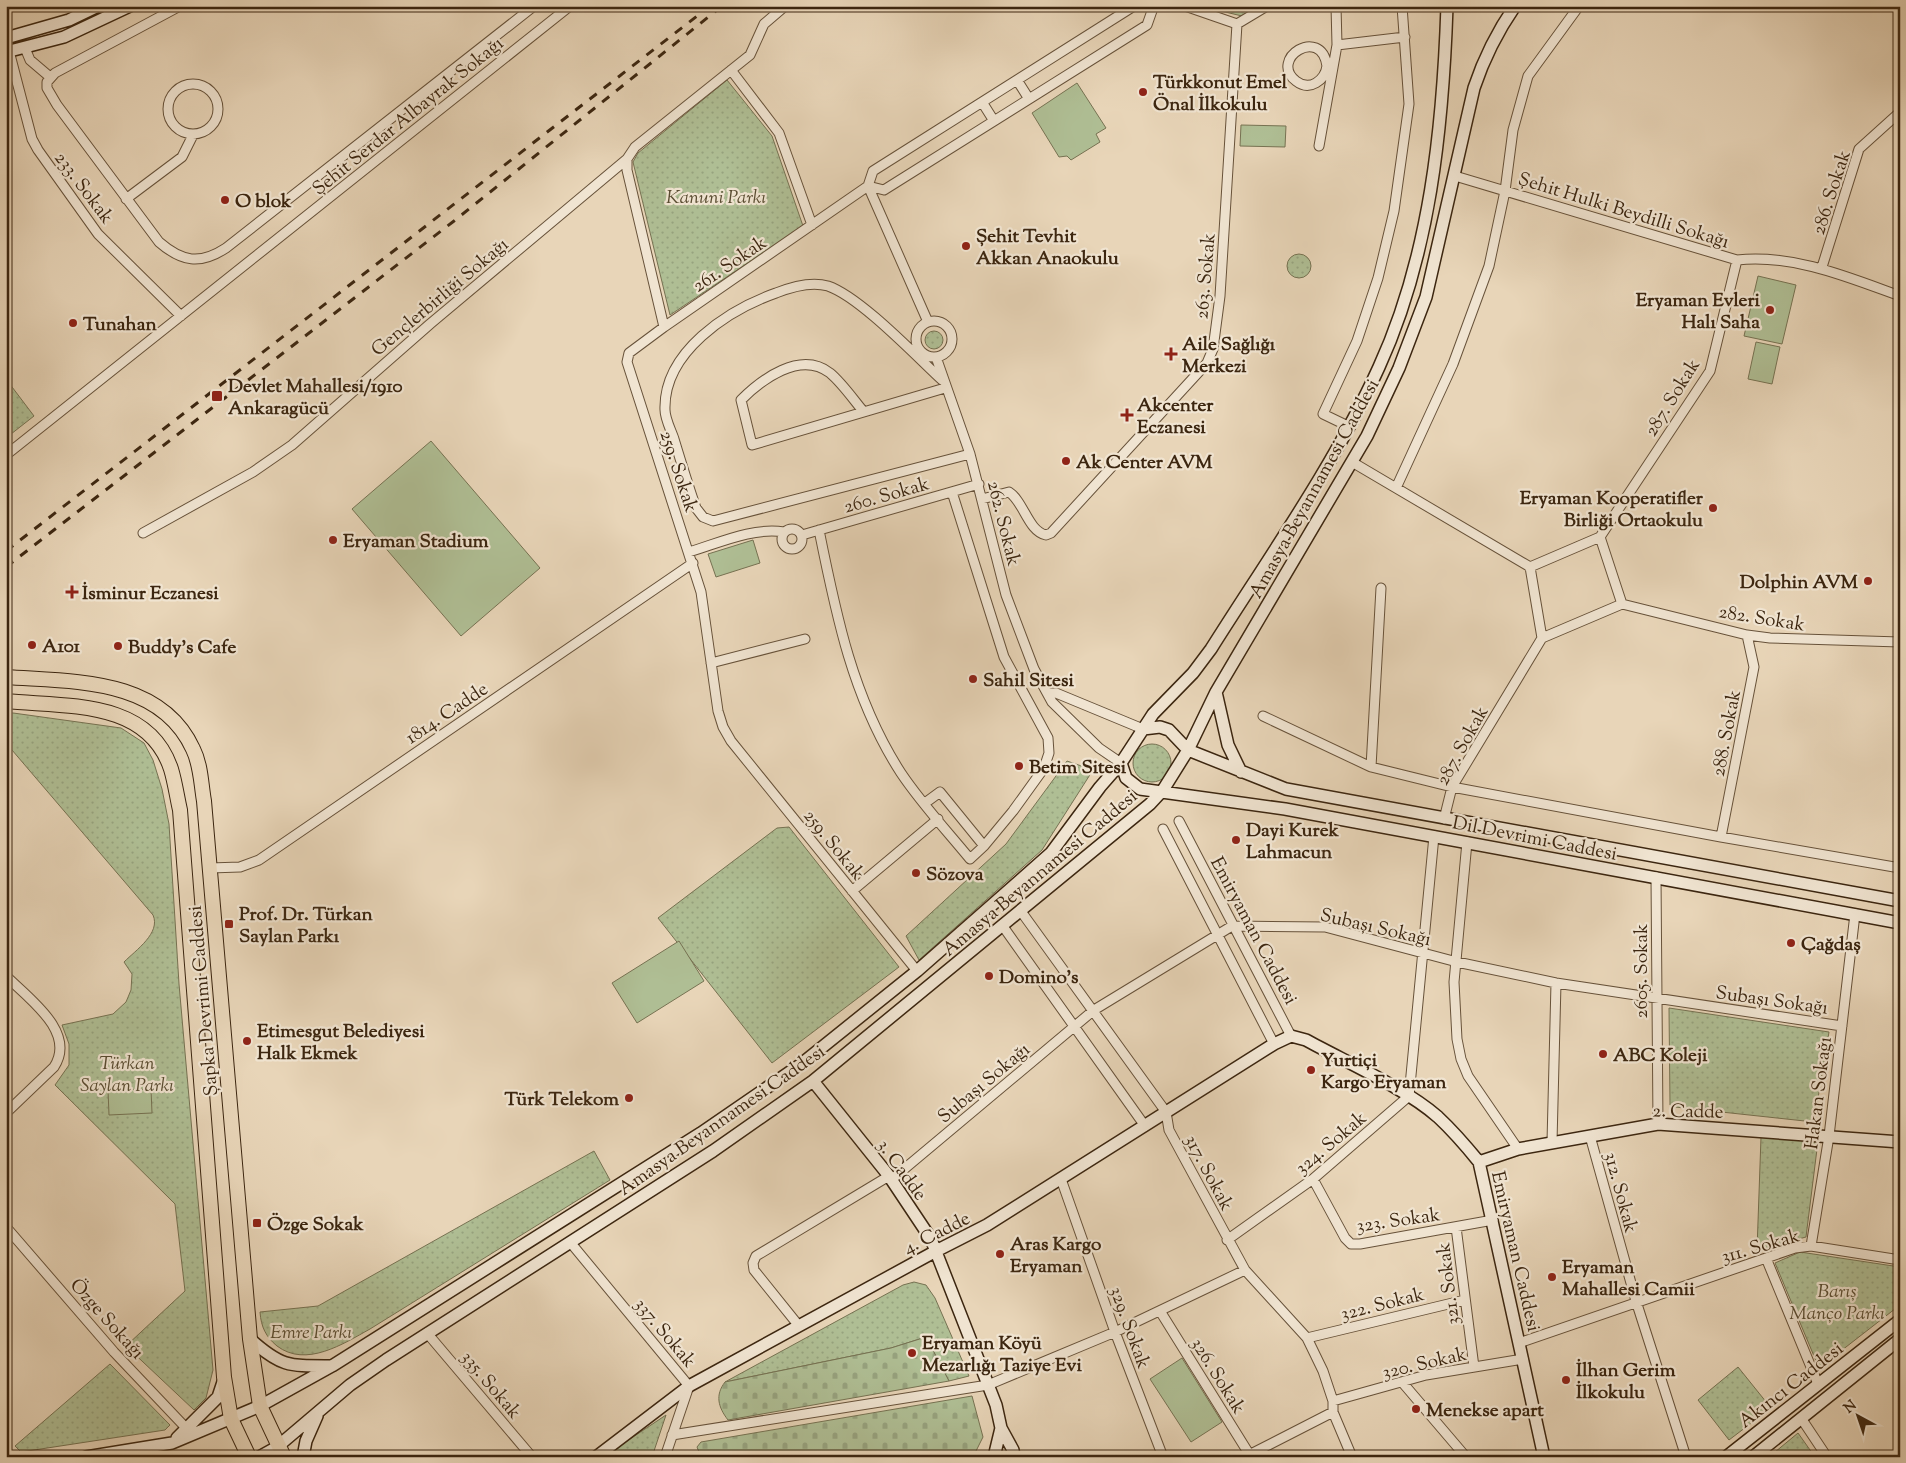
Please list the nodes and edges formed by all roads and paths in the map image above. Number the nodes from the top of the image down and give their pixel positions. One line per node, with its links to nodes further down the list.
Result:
1 (98, 6): 17 (main road)
2 (130, 6): 21 (main road)
3 (180, 6): 25 (street)
4 (534, 6): 37 (street)
5 (570, 6): 42 (street, Şehit Serdar Albayrak Sokağı)
6 (786, 6): 24 (street)
7 (1185, 6): 16 (street)
8 (1267, 6): 16 (street)
9 (1336, 6): 20 (street)
10 (1402, 6): 19 (street)
11 (1447, 6): 48 (main road, Amasya Beyannamesi Caddesi)
12 (1515, 6): 34 (main road, Amasya Beyannamesi Caddesi)
13 (1579, 6): 36 (street)
14 (1130, 7): 15 (street, 261. Sokak); 26 (street, 261. Sokak)
15 (1154, 7): 27 (street, 261. Sokak)
16 (1237, 24): 55 (street, 263. Sokak)
17 (22, 35): 18 (main road); 21 (main road)
18 (6, 38)
19 (1405, 38): 20 (street); 48 (street)
20 (1337, 45): 23 (street)
21 (25, 48): 22 (main road); 25 (street)
22 (8, 52): 42 (street, 233. Sokak)
23 (1330, 66): 23 (street); 32 (street)
24 (731, 70): 33 (street); 38 (street)
25 (50, 77): 37 (street)
26 (1017, 80): 27 (street); 28 (street, 261. Sokak)
27 (1029, 99): 30 (street, 261. Sokak)
28 (982, 102): 30 (street); 35 (street, 261. Sokak)
29 (1900, 112): 40 (street, 286. Sokak)
30 (994, 121): 35 (street, 261. Sokak)
31 (193, 135): 31 (street); 37 (street)
32 (1319, 146)
33 (627, 159): 44 (street); 58 (street, Gençlerbirliği Sokağı)
34 (1455, 176): 36 (street, Şehit Hulki Beydilli Sokağı); 51 (main road, Amasya Beyannamesi Caddesi)
35 (868, 186): 38 (street, 261. Sokak); 43 (street)
36 (1505, 191): 39 (street, Şehit Hulki Beydilli Sokağı); 53 (street)
37 (126, 199)
38 (812, 225): 44 (street, 261. Sokak)
39 (1737, 260): 40 (street, Şehit Hulki Beydilli Sokağı); 60 (street, 287. Sokak)
40 (1822, 267): 41 (street, Şehit Hulki Beydilli Sokağı)
41 (1900, 296)
42 (181, 316): 50 (street, Şehit Serdar Albayrak Sokağı)
43 (928, 322): 45 (street); 45 (street)
44 (664, 327): 61 (street, 259. Sokak)
45 (936, 357): 46 (street, 262. Sokak)
46 (944, 384): 47 (street); 49 (street, 262. Sokak); 49 (street)
47 (863, 411): 47 (street)
48 (1350, 428): 76 (main road, Amasya Beyannamesi Caddesi)
49 (970, 454): 52 (street, 262. Sokak)
50 (6, 455)
51 (1352, 462): 53 (street); 72 (main road, Amasya Beyannamesi Caddesi)
52 (979, 484): 54 (street, 260. Sokak); 55 (street, 262. Sokak)
53 (1396, 488): 63 (street)
54 (952, 492): 56 (street, 260. Sokak); 91 (street)
55 (982, 499): 73 (street, 262. Sokak)
56 (819, 530): 59 (street, 260. Sokak); 83 (street)
57 (784, 532): 59 (street, 260. Sokak); 59 (street, 260. Sokak); 61 (street, 260. Sokak)
58 (143, 533)
59 (802, 535)
60 (1600, 536): 63 (street); 65 (street)
61 (689, 552): 62 (street, 259. Sokak)
62 (693, 563): 70 (street, 259. Sokak); 92 (street, 1814. Cadde)
63 (1530, 567): 67 (street)
64 (1381, 588): 79 (street)
65 (1622, 604): 66 (street, 282. Sokak); 67 (street)
66 (1747, 635): 69 (street, 282. Sokak); 89 (street, 288. Sokak)
67 (1542, 638): 81 (street, 287. Sokak)
68 (805, 639): 70 (street)
69 (1900, 642)
70 (711, 663): 95 (street, 259. Sokak)
71 (6, 677): 92 (main road, Şapka Devrimi Caddesi)
72 (1216, 692): 77 (main road, Amasya Beyannamesi Caddesi); 80 (main road)
73 (1049, 693): 76 (street); 78 (street, 262. Sokak)
74 (6, 701): 153 (main road, Şapka Devrimi Caddesi)
75 (1263, 716): 79 (street)
76 (1143, 729): 77 (main road); 78 (main road)
77 (1188, 750): 80 (main road, Dil Devrimi Caddesi); 82 (main road)
78 (1121, 764): 82 (main road); 105 (main road, Amasya Beyannamesi Caddesi)
79 (1372, 767): 81 (street)
80 (1241, 772): 84 (main road, Dil Devrimi Caddesi)
81 (1452, 787): 84 (street, 287. Sokak); 89 (street)
82 (1163, 790): 88 (main road, Dil Devrimi Caddesi); 97 (main road, Amasya Beyannamesi Caddesi)
83 (925, 803): 85 (street); 91 (street)
84 (1444, 818): 96 (main road, Dil Devrimi Caddesi)
85 (938, 819): 91 (street); 95 (street)
86 (1179, 822): 101 (street, Emiryaman Caddesi)
87 (1164, 829): 102 (street, Emiryaman Caddesi)
88 (1434, 836): 90 (main road, Dil Devrimi Caddesi); 103 (street)
89 (1721, 837): 93 (street)
90 (1467, 842): 94 (main road, Dil Devrimi Caddesi); 104 (street)
91 (984, 846)
92 (210, 868): 147 (main road, Şapka Devrimi Caddesi)
93 (1900, 868)
94 (1656, 877): 98 (main road, Dil Devrimi Caddesi); 108 (street, 2605. Sokak)
95 (852, 891): 105 (street, 259. Sokak)
96 (1900, 901)
97 (1020, 910): 100 (main road, Amasya Beyannamesi Caddesi); 109 (street, 317. Sokak)
98 (1855, 914): 99 (main road, Dil Devrimi Caddesi); 110 (street, Hakan Sokağı)
99 (1900, 923)
100 (1002, 926): 111 (street); 114 (main road, Amasya Beyannamesi Caddesi)
101 (1232, 926): 102 (street, Subaşı Sokağı); 103 (street, Subaşı Sokağı); 112 (street, Emiryaman Caddesi)
102 (1217, 935): 109 (street, Subaşı Sokağı); 113 (street, Emiryaman Caddesi)
103 (1424, 954): 104 (street, Subaşı Sokağı); 115 (street)
104 (1457, 962): 107 (street, Subaşı Sokağı); 124 (street)
105 (917, 970): 151 (main road, Amasya Beyannamesi Caddesi)
106 (6, 976): 117 (street)
107 (1556, 983): 108 (street, Subaşı Sokağı); 122 (street)
108 (1655, 998): 110 (street, Subaşı Sokağı); 118 (street, 2605. Sokak)
109 (1094, 1010): 111 (street, Subaşı Sokağı); 116 (street, 317. Sokak)
110 (1842, 1026): 121 (street, Hakan Sokağı)
111 (1074, 1027): 119 (street); 126 (street, Subaşı Sokağı)
112 (1291, 1036): 113 (main road, 4. Cadde); 115 (main road, Emiryaman Caddesi)
113 (1274, 1044): 116 (main road, 4. Cadde)
114 (813, 1081): 126 (main road, 3. Cadde); 133 (main road, Amasya Beyannamesi Caddesi)
115 (1408, 1096): 125 (main road, Emiryaman Caddesi); 128 (street, 324. Sokak)
116 (1166, 1112): 119 (main road, 4. Cadde); 132 (street, 317. Sokak)
117 (6, 1113)
118 (1658, 1124): 120 (main road, 2. Cadde); 121 (main road, 2. Cadde)
119 (1145, 1126): 127 (main road, 4. Cadde)
120 (1590, 1136): 122 (main road, 2. Cadde); 140 (street, 312. Sokak)
121 (1828, 1136): 123 (main road, 2. Cadde); 134 (street, Hakan Sokağı)
122 (1552, 1142): 124 (main road, 2. Cadde)
123 (1900, 1142)
124 (1518, 1149): 125 (main road, 2. Cadde)
125 (1479, 1162): 129 (main road, Emiryaman Caddesi)
126 (890, 1178): 135 (main road, 3. Cadde); 143 (street, Subaşı Sokağı)
127 (1061, 1179): 135 (main road, 4. Cadde); 144 (street, 329. Sokak)
128 (1313, 1179): 131 (street, 323. Sokak); 132 (street, 324. Sokak)
129 (1493, 1220): 131 (street, 323. Sokak); 149 (main road, Emiryaman Caddesi)
130 (6, 1227): 166 (street, Özge Sokağı)
131 (1456, 1227): 139 (street, 321. Sokak)
132 (1227, 1240): 138 (street, 317. Sokak)
133 (570, 1242): 145 (main road, Amasya Beyannamesi Caddesi); 157 (street, 337. Sokak)
134 (1811, 1246): 136 (street, 311. Sokak); 137 (street, 311. Sokak)
135 (936, 1251): 143 (main road, 4. Cadde); 156 (main road, 3. Cadde)
136 (1766, 1258): 140 (street, 311. Sokak); 155 (street)
137 (1900, 1260)
138 (1245, 1270): 141 (street); 146 (street, 317. Sokak)
139 (1465, 1300): 146 (street, 322. Sokak); 152 (street, 321. Sokak)
140 (1636, 1301): 149 (street, 311. Sokak); 184 (street, 312. Sokak)
141 (1160, 1311): 144 (street); 171 (street, 326. Sokak)
142 (1900, 1320): 155 (main road, Akıncı Caddesi)
143 (800, 1326): 157 (main road, 4. Cadde)
144 (1115, 1332): 156 (street); 180 (street, 329. Sokak)
145 (427, 1333): 161 (main road, Amasya Beyannamesi Caddesi); 176 (street, 335. Sokak)
146 (1307, 1338): 158 (street, 317. Sokak)
147 (250, 1339): 151 (main road); 159 (main road, Şapka Devrimi Caddesi)
148 (1900, 1339): 163 (main road, Akıncı Caddesi)
149 (1519, 1342): 150 (main road, Emiryaman Caddesi)
150 (1522, 1359): 152 (street, 320. Sokak); 183 (main road, Emiryaman Caddesi)
151 (332, 1366): 159 (main road, Amasya Beyannamesi Caddesi)
152 (1474, 1367): 154 (street, 320. Sokak)
153 (224, 1377): 164 (main road, Şapka Devrimi Caddesi); 166 (main road)
154 (1402, 1382): 158 (street, 320. Sokak); 182 (street)
155 (1818, 1384): 160 (main road, Akıncı Caddesi)
156 (988, 1385): 165 (main road, 3. Cadde); 167 (street)
157 (689, 1386): 167 (street, 337. Sokak); 177 (main road, 4. Cadde)
158 (1333, 1401): 162 (street, 317. Sokak)
159 (260, 1406): 164 (main road, Amasya Beyannamesi Caddesi); 169 (main road, Şapka Devrimi Caddesi)
160 (1791, 1406): 163 (main road); 185 (main road, Akıncı Caddesi)
161 (319, 1412): 169 (main road, Amasya Beyannamesi Caddesi); 175 (main road)
162 (1332, 1412): 171 (street); 181 (street, 317. Sokak)
163 (1801, 1418): 186 (main road, Akıncı Caddesi); 187 (street)
164 (231, 1419): 168 (main road, Amasya Beyannamesi Caddesi); 173 (main road, Şapka Devrimi Caddesi)
165 (1001, 1428): 178 (main road); 179 (main road, 3. Cadde)
166 (187, 1429): 168 (main road)
167 (672, 1435): 170 (street, 337. Sokak)
168 (172, 1442): 172 (main road, Amasya Beyannamesi Caddesi)
169 (280, 1452): 174 (main road, Amasya Beyannamesi Caddesi)
170 (666, 1456)
171 (1248, 1456)
172 (86, 1457)
173 (249, 1457)
174 (258, 1457)
175 (303, 1457)
176 (532, 1457)
177 (596, 1457)
178 (994, 1457)
179 (1014, 1457)
180 (1163, 1457)
181 (1352, 1457)
182 (1466, 1457)
183 (1544, 1457)
184 (1686, 1457)
185 (1726, 1457)
186 (1752, 1457)
187 (1827, 1457)

